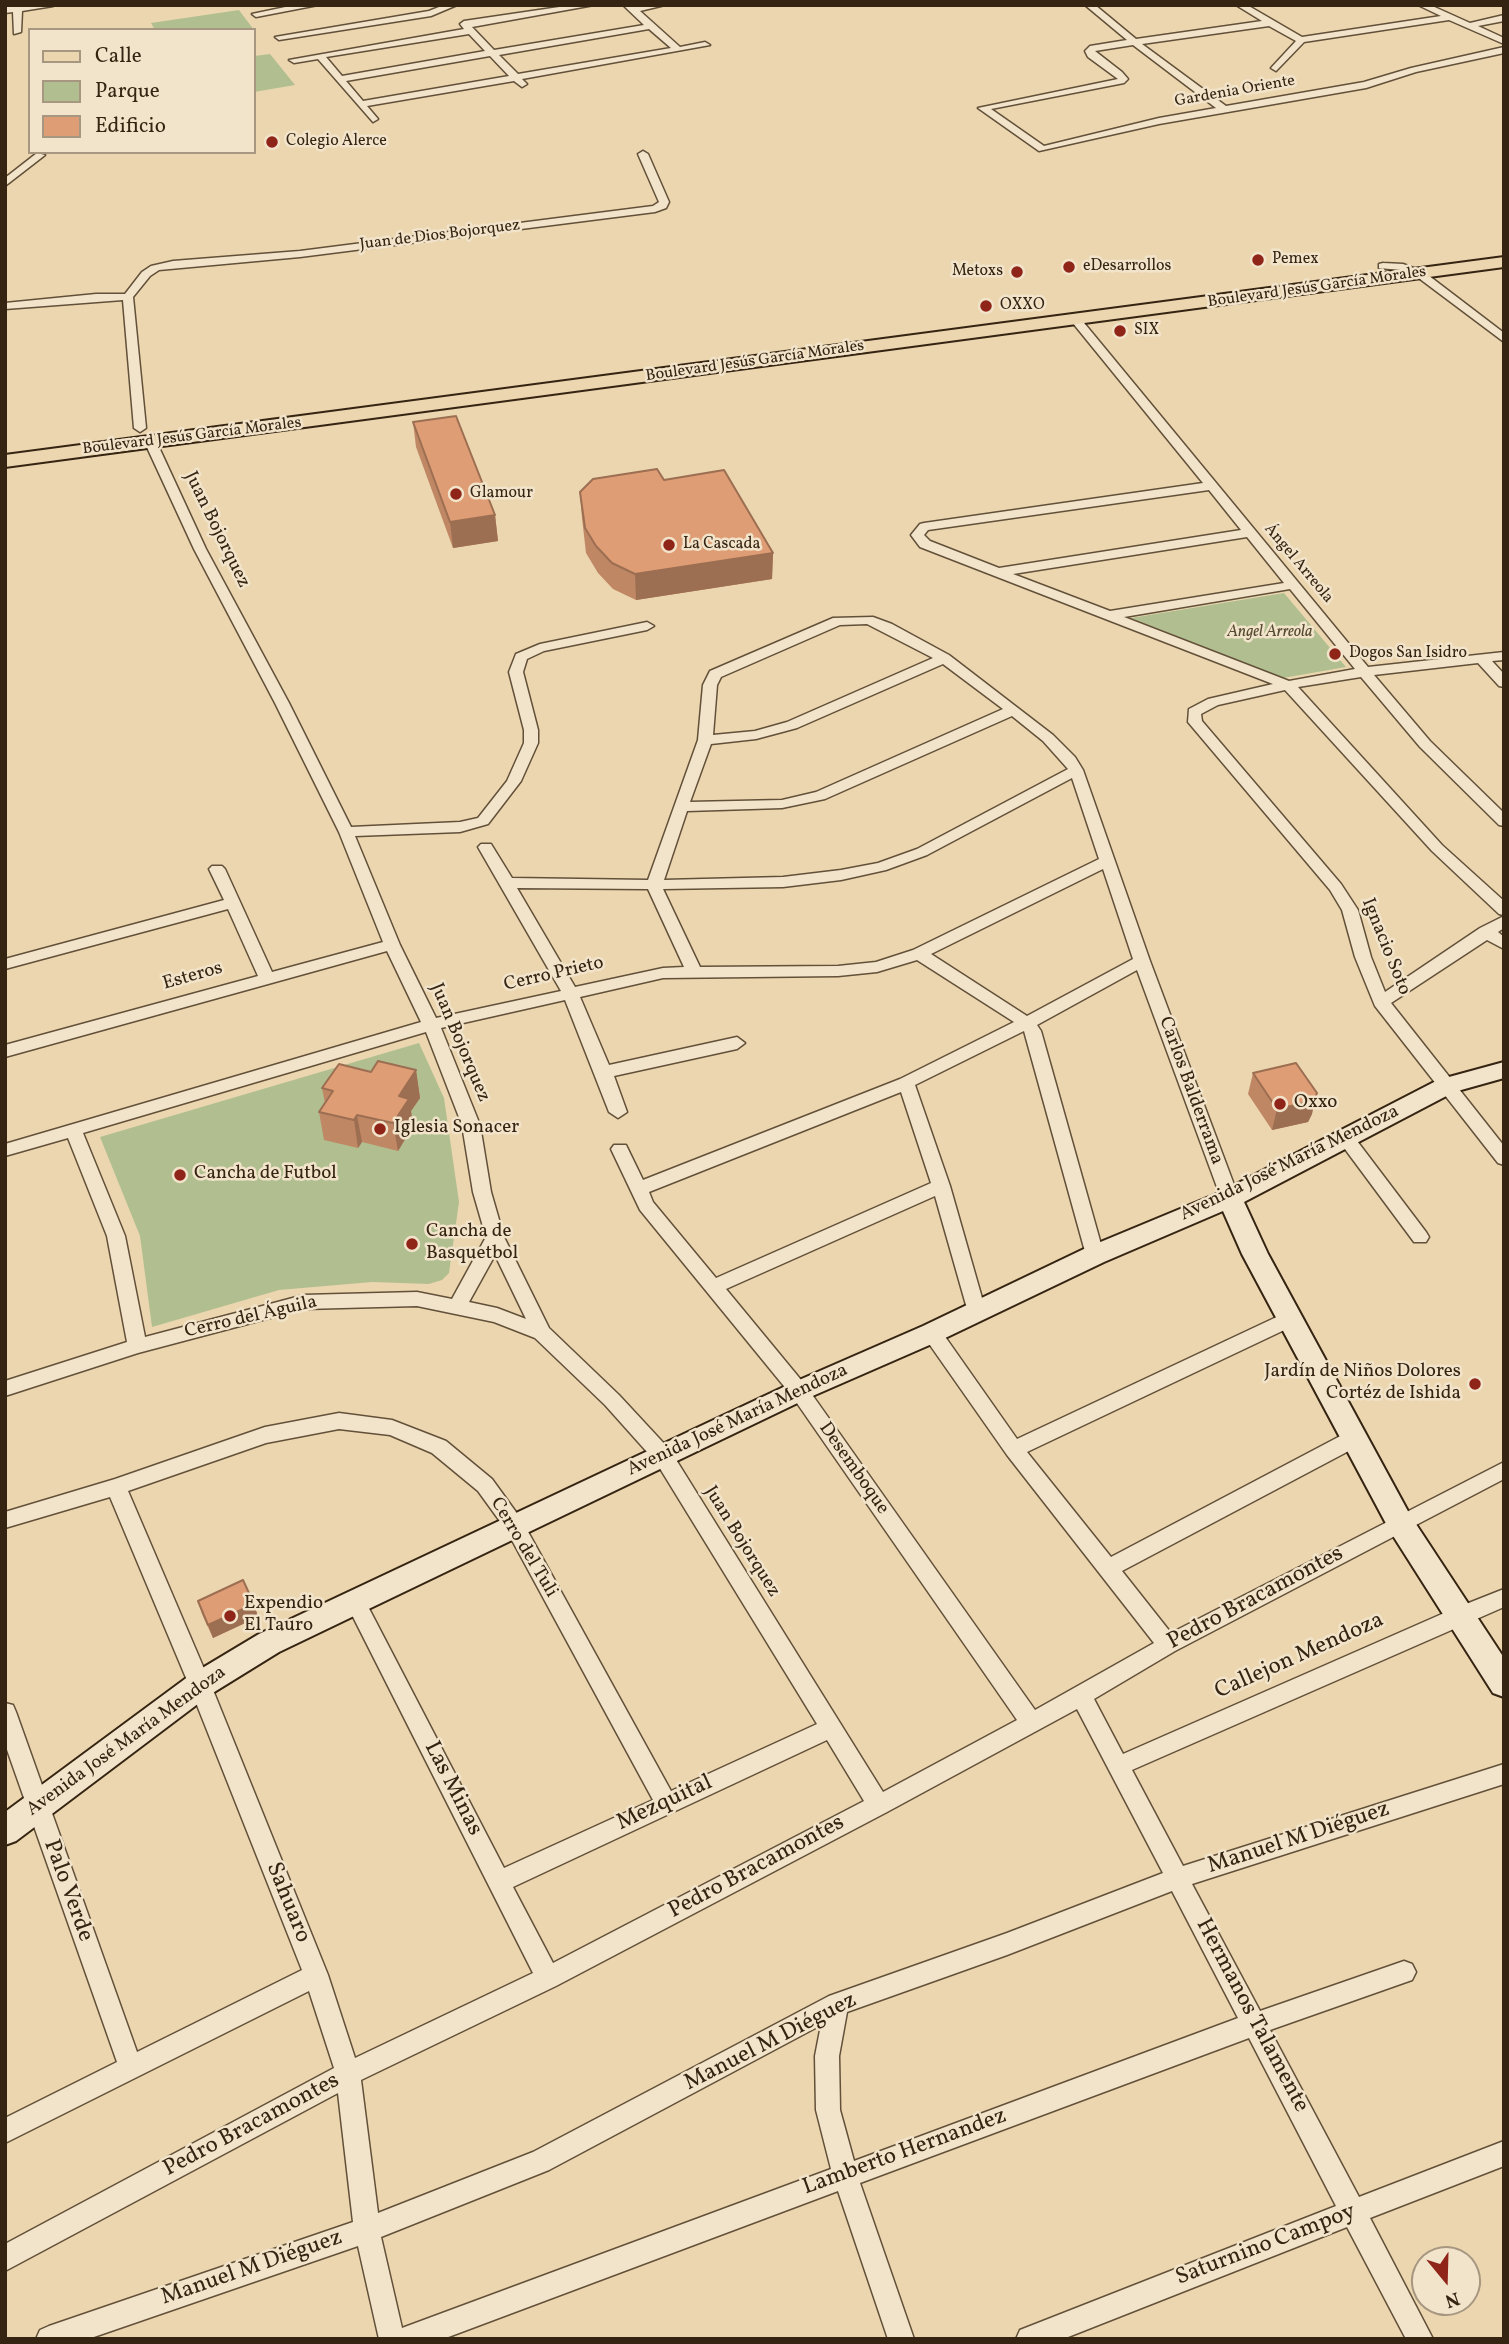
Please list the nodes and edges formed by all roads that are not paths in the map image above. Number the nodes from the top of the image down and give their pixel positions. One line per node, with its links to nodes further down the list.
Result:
1 (314, 5): 16 (street)
2 (590, 5): 13 (street)
3 (661, 5): 9 (street)
4 (1089, 5): 27 (street)
5 (1240, 5): 17 (street)
6 (1422, 5): 14 (street)
7 (49, 6): 10 (street)
8 (448, 6): 16 (street); 21 (street)
9 (630, 8): 19 (street)
10 (17, 9): 11 (street); 22 (street)
11 (5, 10)
12 (256, 14): 16 (street)
13 (531, 15): 18 (street); 21 (street)
14 (1448, 18): 20 (street); 25 (street)
15 (1504, 18): 20 (street)
16 (291, 22): 24 (street)
17 (1269, 23): 25 (street); 27 (street)
18 (540, 24)
19 (651, 26): 26 (street); 30 (street)
20 (1467, 26): 28 (street)
21 (468, 29): 32 (street); 33 (street)
22 (17, 32)
23 (549, 32): 26 (street)
24 (279, 37)
25 (1301, 40): 35 (street)
26 (558, 41): 32 (street)
27 (1135, 41): 40 (street); 40 (street, Gardenia Oriente)
28 (1504, 41)
29 (705, 44): 30 (street)
30 (677, 49): 36 (street)
31 (1504, 50): 40 (street, Gardenia Oriente)
32 (493, 53): 36 (street); 37 (street)
33 (320, 56): 34 (street); 37 (street)
34 (294, 60)
35 (1276, 68)
36 (515, 77): 38 (street); 39 (street)
37 (340, 79): 39 (street)
38 (524, 87)
39 (361, 104): 41 (street)
40 (1225, 110)
41 (373, 119)
42 (643, 154): 49 (street, Juan de Dios Bojorquez)
43 (40, 155): 44 (street)
44 (5, 183)
45 (1504, 250): 47 (main road, Boulevard Jesús García Morales)
46 (1504, 262): 48 (main road, Boulevard Jesús García Morales)
47 (1383, 266): 48 (street); 52 (main road, Boulevard Jesús García Morales)
48 (1420, 274): 51 (main road, Boulevard Jesús García Morales); 53 (street)
49 (128, 297): 50 (street); 54 (street, Juan Bojorquez)
50 (5, 306)
51 (1076, 320): 52 (main road, Boulevard Jesús García Morales); 57 (street, Ángel Arreola)
52 (976, 326): 54 (main road, Boulevard Jesús García Morales)
53 (1504, 339)
54 (146, 435): 55 (main road, Boulevard Jesús García Morales); 56 (main road, Boulevard Jesús García Morales); 74 (street, Juan Bojorquez)
55 (5, 446)
56 (5, 461)
57 (1210, 486): 58 (street, Ángel Arreola); 59 (street)
58 (1249, 533): 59 (street); 60 (street, Ángel Arreola)
59 (1000, 572): 61 (street)
60 (1293, 585): 61 (street); 66 (street, Ángel Arreola)
61 (1107, 615): 68 (street)
62 (647, 626): 74 (street)
63 (1504, 656): 65 (street)
64 (944, 658): 69 (street, Carlos Balderrama); 70 (street); 70 (street, Carlos Balderrama)
65 (1483, 660): 66 (street); 67 (street)
66 (1364, 672): 68 (street); 73 (street, Ángel Arreola)
67 (1504, 683)
68 (1288, 685): 81 (street); 92 (street, Ignacio Soto)
69 (1013, 710): 71 (street, Carlos Balderrama); 72 (street)
70 (705, 740): 72 (street)
71 (1076, 770): 76 (street, Carlos Balderrama); 79 (street)
72 (683, 807): 79 (street)
73 (1504, 822)
74 (346, 832): 85 (street, Juan Bojorquez)
75 (486, 847): 78 (street)
76 (1107, 861): 86 (street, Cerro Prieto); 87 (street, Carlos Balderrama)
77 (217, 869): 80 (street)
78 (506, 883): 79 (street); 91 (street)
79 (654, 885): 89 (street)
80 (232, 903): 88 (street); 90 (street)
81 (1504, 910)
82 (1504, 921): 83 (street)
83 (1486, 932): 84 (street); 92 (street)
84 (1504, 944)
85 (392, 945): 90 (street, Esteros); 94 (street, Juan Bojorquez)
86 (919, 954): 89 (street, Cerro Prieto); 93 (street)
87 (1142, 961): 93 (street); 109 (street, Carlos Balderrama)
88 (5, 964)
89 (694, 972): 91 (street, Cerro Prieto)
90 (267, 978): 96 (street, Esteros)
91 (570, 993): 94 (street, Cerro Prieto); 98 (street)
92 (1381, 1002): 100 (street, Ignacio Soto)
93 (1027, 1023): 99 (street); 112 (street)
94 (431, 1025): 102 (street, Cerro Prieto); 110 (street, Juan Bojorquez)
95 (737, 1043): 98 (street)
96 (5, 1051)
97 (1504, 1070): 100 (street, Avenida José María Mendoza)
98 (604, 1072): 101 (street)
99 (906, 1083): 107 (street); 108 (street)
100 (1446, 1086): 103 (street, Avenida José María Mendoza); 106 (street, Ignacio Soto)
101 (618, 1112)
102 (73, 1130): 105 (street, Cerro Prieto); 119 (street)
103 (1345, 1137): 109 (street, Avenida José María Mendoza); 111 (street)
104 (620, 1149): 108 (street, Desemboque)
105 (5, 1150)
106 (1504, 1159)
107 (941, 1186): 113 (street); 115 (street)
108 (639, 1189): 113 (street, Desemboque)
109 (1230, 1198): 112 (street, Avenida José María Mendoza); 116 (street, Carlos Balderrama)
110 (495, 1237): 114 (street); 117 (street, Juan Bojorquez)
111 (1420, 1237)
112 (1095, 1255): 115 (street, Avenida José María Mendoza)
113 (713, 1287): 121 (street, Desemboque)
114 (458, 1306): 117 (street, Cerro del Águila); 119 (street, Cerro del Águila)
115 (977, 1312): 118 (street, Avenida José María Mendoza)
116 (1290, 1319): 122 (street, Carlos Balderrama); 123 (street)
117 (542, 1333): 124 (street, Juan Bojorquez)
118 (932, 1333): 121 (street, Avenida José María Mendoza); 123 (street)
119 (137, 1346): 120 (street, Cerro del Águila)
120 (5, 1389)
121 (799, 1391): 124 (street, Avenida José María Mendoza); 139 (street, Desemboque)
122 (1353, 1439): 128 (street, Carlos Balderrama); 130 (street)
123 (1014, 1449): 130 (street)
124 (663, 1456): 129 (street, Avenida José María Mendoza); 140 (street, Juan Bojorquez)
125 (1504, 1470): 128 (street, Pedro Bracamontes)
126 (116, 1487): 127 (street, Cerro del Tuli); 129 (street, Cerro del Tuli); 136 (street, Sahuaro)
127 (5, 1520)
128 (1400, 1523): 133 (street, Carlos Balderrama); 134 (street, Pedro Bracamontes)
129 (513, 1525): 132 (street, Avenida José María Mendoza); 143 (street, Cerro del Tuli)
130 (1107, 1569): 134 (street)
131 (1504, 1598): 133 (street, Callejon Mendoza)
132 (355, 1601): 136 (street, Avenida José María Mendoza); 148 (street, Las Minas)
133 (1458, 1615): 135 (street, Carlos Balderrama); 141 (street, Callejon Mendoza)
134 (1168, 1645): 137 (street, Pedro Bracamontes)
135 (1504, 1684)
136 (200, 1685): 145 (street, Avenida José María Mendoza); 150 (street, Sahuaro)
137 (1080, 1694): 139 (street, Pedro Bracamontes); 141 (street, Hermanos Talamente)
138 (5, 1712): 145 (street, Palo Verde)
139 (1032, 1723): 144 (street, Pedro Bracamontes)
140 (831, 1728): 143 (street, Mezquital); 144 (street, Juan Bojorquez)
141 (1118, 1766): 147 (street, Hermanos Talamente)
142 (1504, 1774): 147 (street, Manuel M Diéguez)
143 (666, 1803): 148 (street, Mezquital)
144 (879, 1805): 151 (street, Pedro Bracamontes)
145 (37, 1808): 146 (street, Avenida José María Mendoza); 154 (street, Palo Verde)
146 (5, 1831)
147 (1178, 1878): 152 (street, Manuel M Diéguez); 153 (street, Hermanos Talamente)
148 (499, 1882): 151 (street, Las Minas)
149 (1404, 1972): 153 (street, Lamberto Hernandez)
150 (316, 1975): 154 (street); 155 (street, Sahuaro)
151 (548, 1978): 155 (street, Pedro Bracamontes)
152 (838, 2004): 158 (street); 160 (street, Manuel M Diéguez)
153 (1255, 2024): 158 (street, Lamberto Hernandez); 159 (street, Hermanos Talamente)
154 (131, 2069): 156 (street)
155 (348, 2074): 160 (street, Sahuaro); 161 (street, Pedro Bracamontes)
156 (5, 2131)
157 (1504, 2153): 159 (street, Saturnino Campoy)
158 (845, 2175): 164 (street, Lamberto Hernandez); 165 (street)
159 (1354, 2211): 166 (street, Saturnino Campoy); 167 (street, Hermanos Talamente)
160 (366, 2230): 162 (street, Manuel M Diéguez); 163 (street, Sahuaro)
161 (5, 2258)
162 (49, 2339)
163 (392, 2339)
164 (407, 2339)
165 (901, 2339)
166 (1029, 2339)
167 (1420, 2339)

